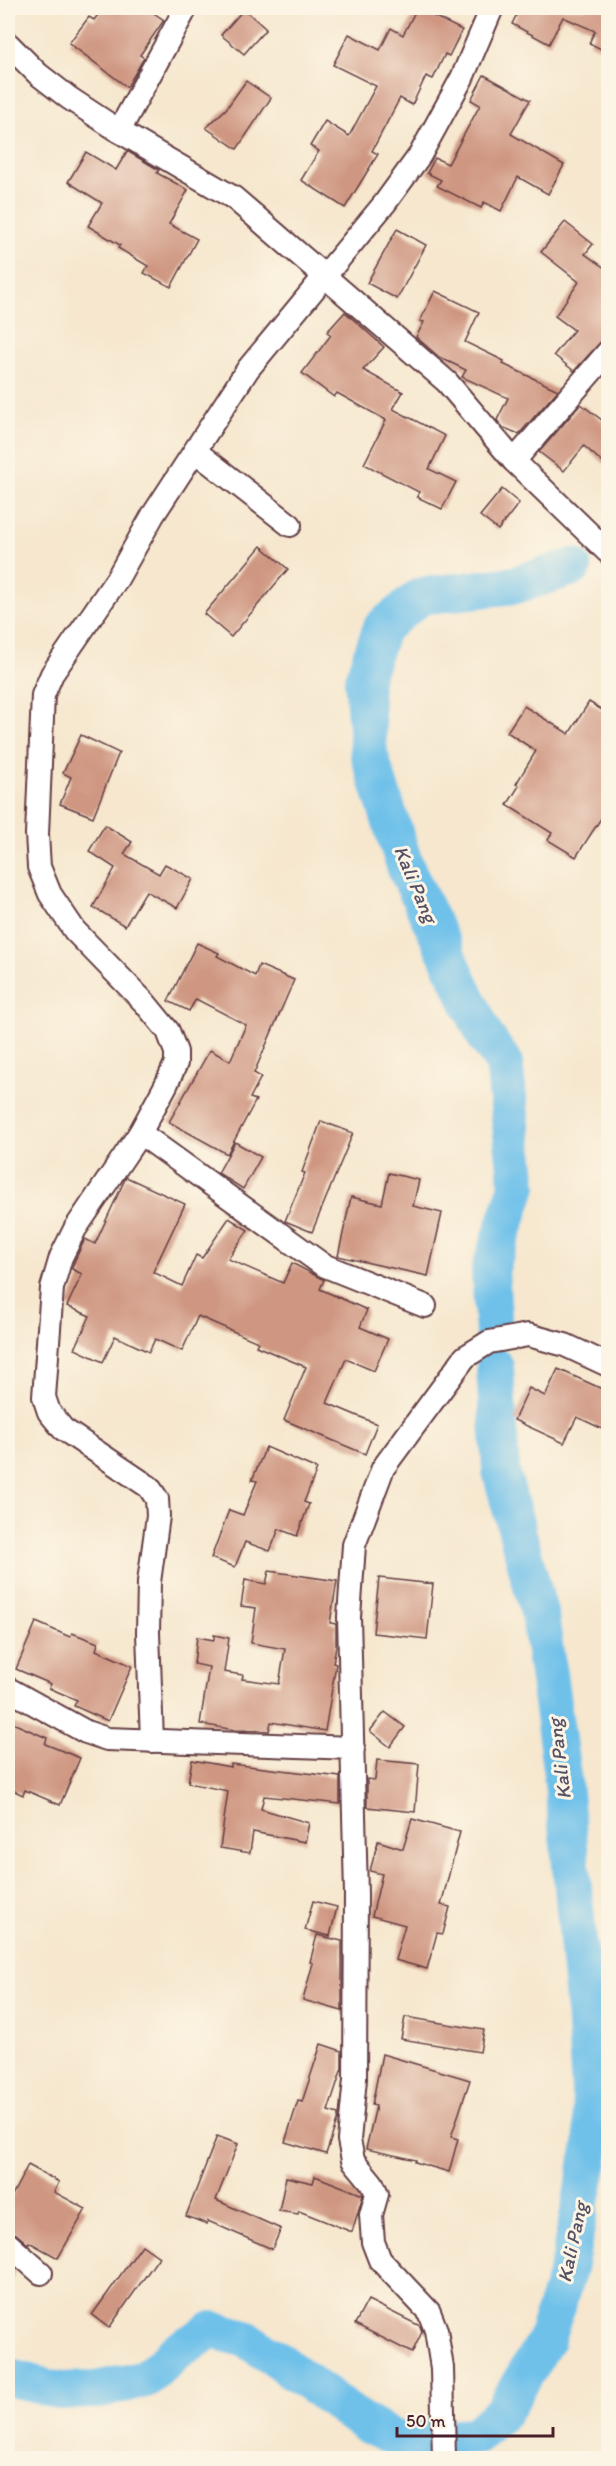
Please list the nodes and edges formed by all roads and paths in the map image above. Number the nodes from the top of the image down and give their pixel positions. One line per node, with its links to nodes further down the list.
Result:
1 (186, 8): 4 (street)
2 (492, 8): 5 (street)
3 (8, 44): 4 (street)
4 (119, 131): 5 (street)
5 (325, 275): 7 (street); 8 (street)
6 (609, 352): 8 (street)
7 (195, 451): 9 (street); 11 (street)
8 (514, 461): 10 (street)
9 (290, 525)
10 (609, 552)
11 (140, 1133): 12 (street); 15 (street)
12 (425, 1305)
13 (609, 1365): 16 (street)
14 (8, 1689): 15 (street)
15 (152, 1741): 16 (street)
16 (353, 1748): 19 (street)
17 (8, 2244): 18 (street)
18 (41, 2273)
19 (444, 2458)

